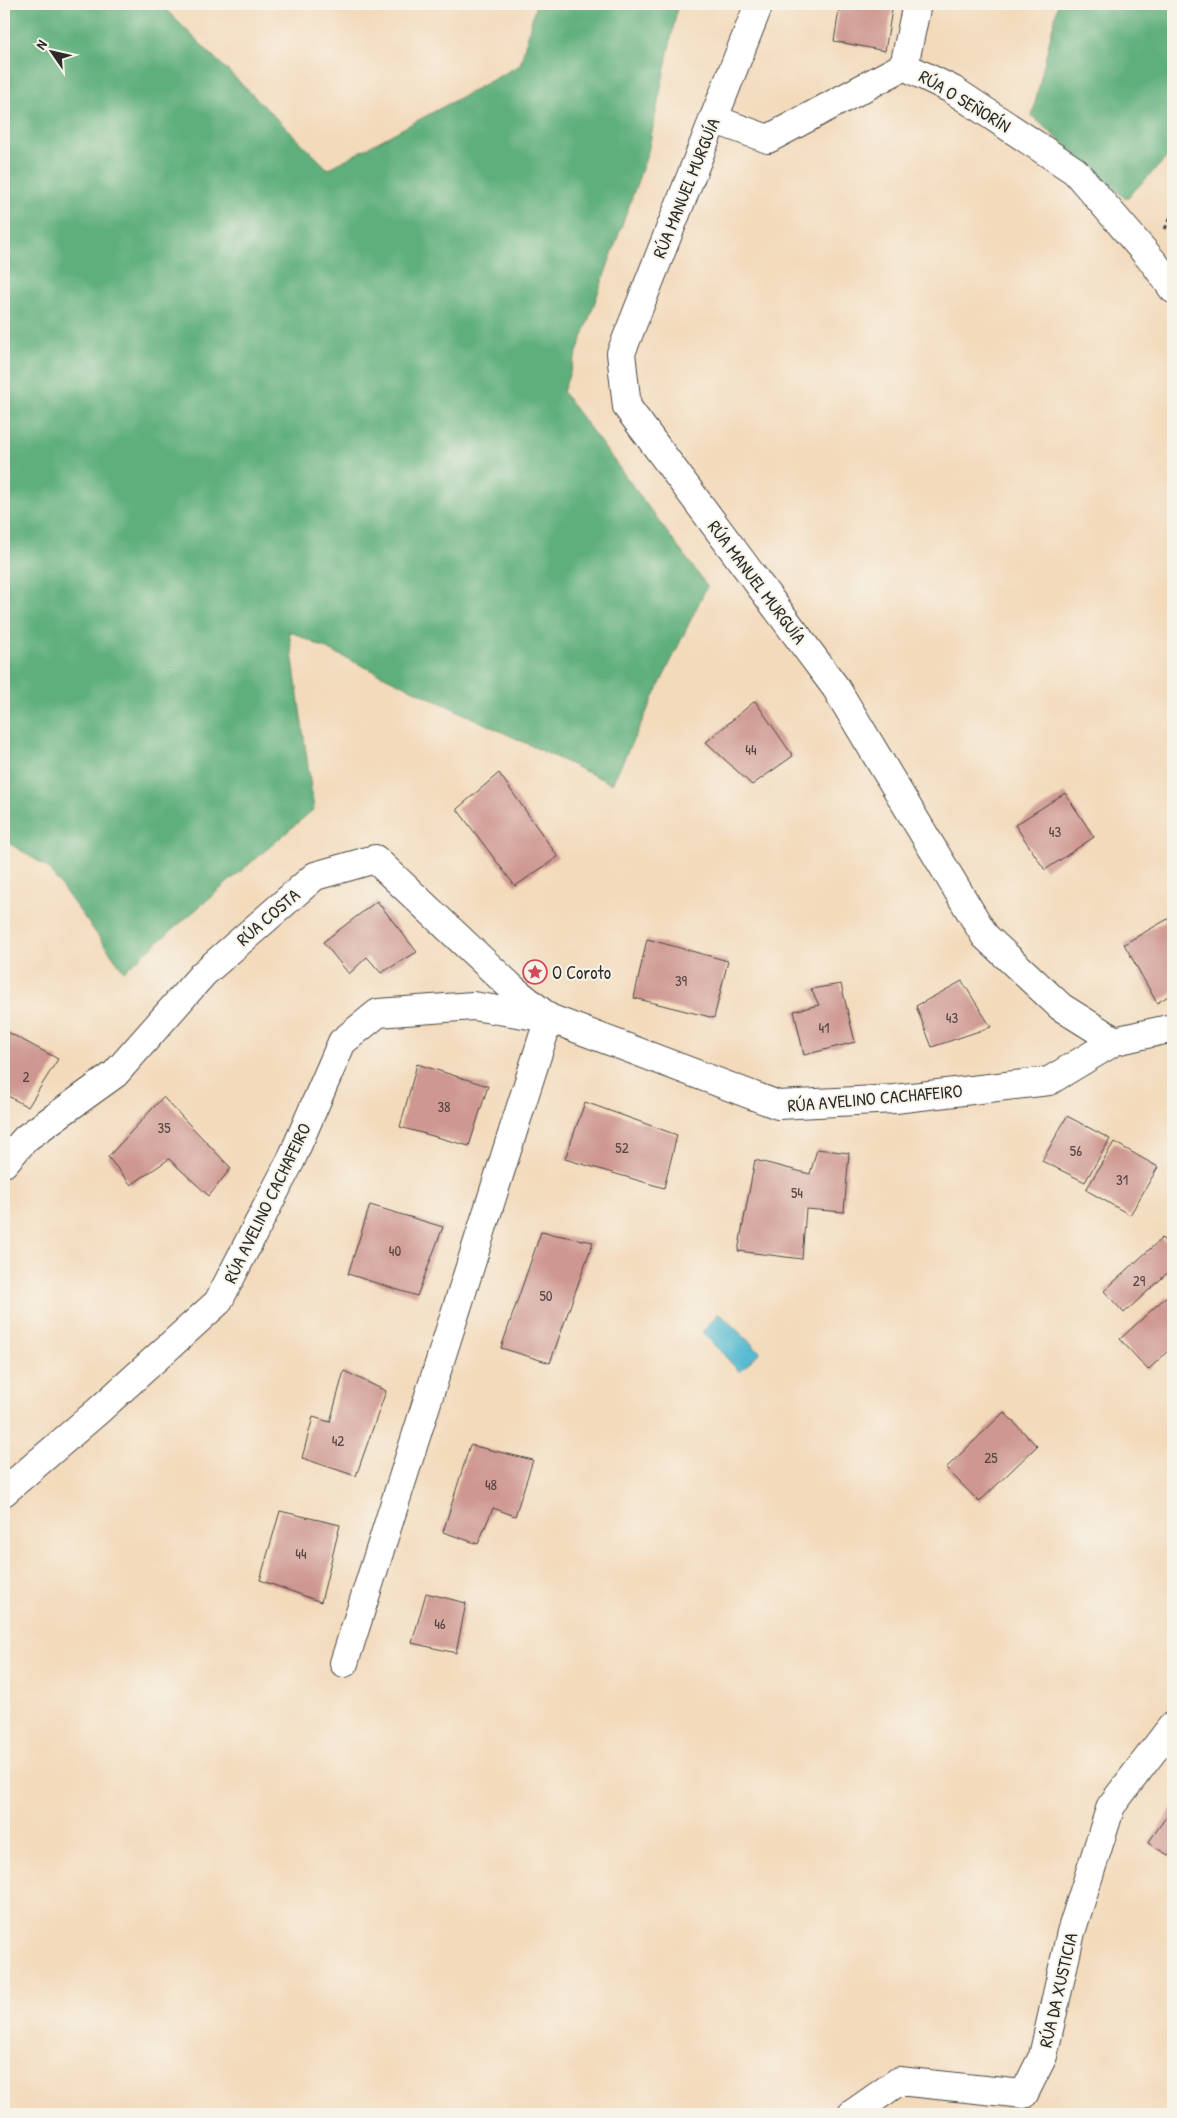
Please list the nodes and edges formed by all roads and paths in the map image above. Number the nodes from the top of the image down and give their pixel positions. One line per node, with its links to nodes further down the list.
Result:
1 (759, 4): 4 (street, RÚA MANUEL MURGUÍA)
2 (917, 4): 3 (street)
3 (904, 66): 4 (street, RÚA O SEÑORÍN); 5 (street, RÚA O SEÑORÍN)
4 (713, 119): 8 (street, RÚA MANUEL MURGUÍA)
5 (1173, 289)
6 (550, 1018): 8 (street, RÚA AVELINO CACHAFEIRO); 9 (street, RÚA COSTA); 10 (street, RÚA AVELINO CACHAFEIRO); 11 (street)
7 (1173, 1028): 8 (street)
8 (1115, 1041)
9 (4, 1163)
10 (4, 1492)
11 (344, 1663)
12 (1173, 1725): 13 (street, RÚA DA XUSTICIA)
13 (852, 2114)

